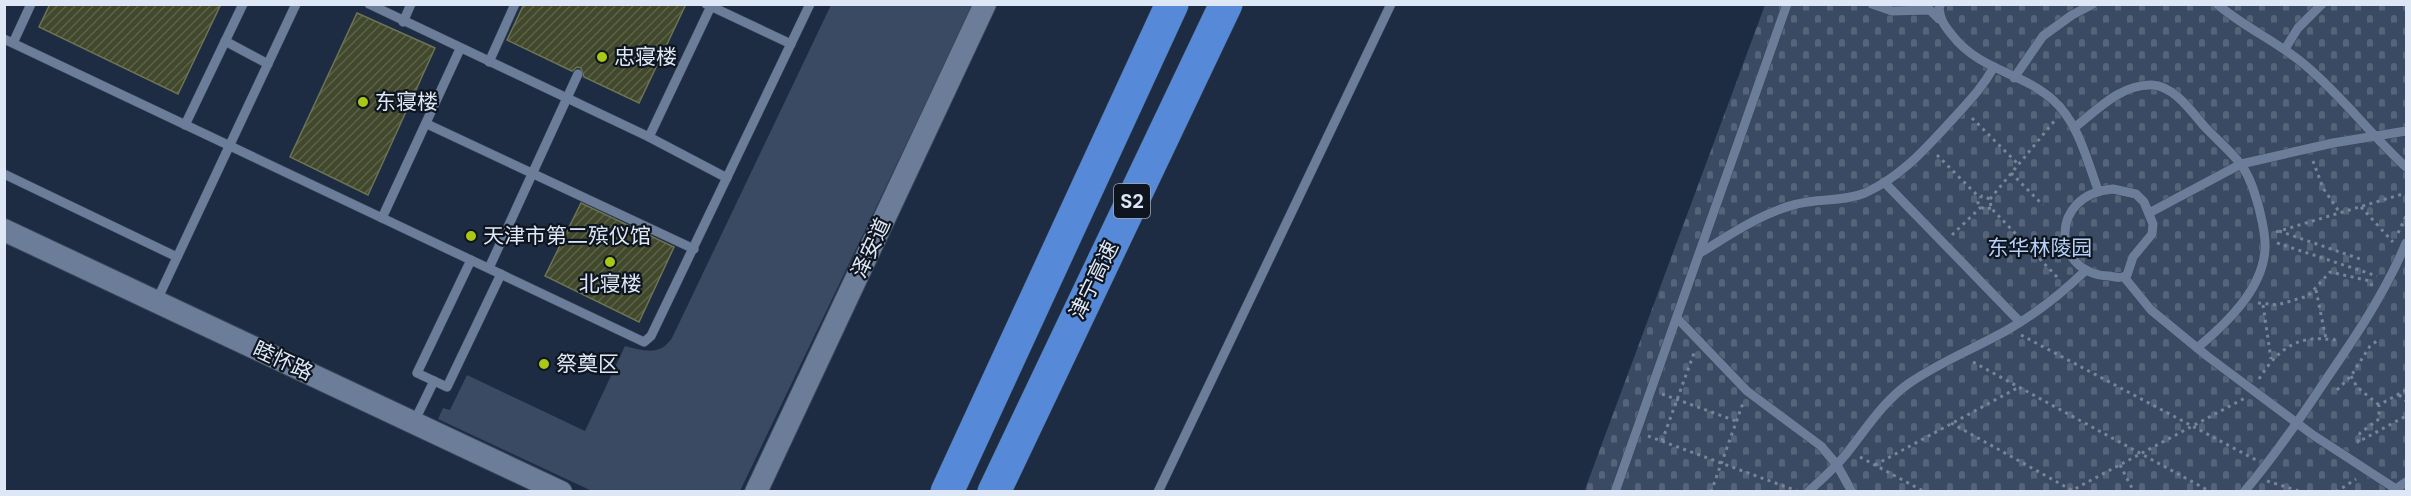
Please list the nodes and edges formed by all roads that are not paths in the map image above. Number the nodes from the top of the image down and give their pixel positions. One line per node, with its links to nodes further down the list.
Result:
1 (31, 4): 20 (lane)
2 (243, 4): 21 (lane)
3 (296, 4): 26 (lane)
4 (369, 4): 19 (lane)
5 (411, 4): 19 (lane)
6 (515, 4): 25 (lane)
7 (810, 4): 22 (lane)
8 (985, 4): 68 (street, 泽安道)
9 (1226, 4): 70 (highway, 津宁高速 / S2)
10 (1391, 4): 71 (lane)
11 (1787, 4): 50 (lane)
12 (1872, 4): 17 (lane)
13 (2093, 4): 29 (lane)
14 (2217, 4): 24 (lane)
15 (2322, 4): 24 (lane)
16 (710, 5): 22 (lane); 35 (lane)
17 (1937, 7): 27 (lane)
18 (1169, 9): 69 (highway, 津宁高速 / S2)
19 (403, 22): 23 (lane)
20 (9, 41): 32 (lane)
21 (225, 41): 26 (lane); 32 (lane)
22 (791, 44): 42 (lane)
23 (460, 49): 25 (lane); 31 (lane)
24 (2285, 49): 36 (lane)
25 (489, 62): 30 (lane)
26 (268, 64): 37 (lane)
27 (1994, 67): 29 (lane); 43 (lane)
28 (578, 74): 30 (lane)
29 (2014, 78): 33 (lane)
30 (567, 97): 35 (lane); 40 (lane)
31 (427, 124): 40 (lane); 46 (lane)
32 (185, 125): 37 (lane)
33 (2074, 128): 38 (lane); 44 (lane)
34 (2406, 131): 36 (lane)
35 (649, 136): 42 (lane)
36 (2374, 136): 38 (lane); 39 (lane)
37 (230, 146): 46 (lane); 51 (lane)
38 (2241, 164): 45 (lane); 60 (lane)
39 (2406, 167)
40 (532, 173): 49 (lane); 53 (lane)
41 (4, 174): 51 (lane)
42 (727, 178): 49 (lane)
43 (1884, 182): 50 (lane); 59 (lane)
44 (2098, 190): 45 (lane); 54 (lane)
45 (2149, 213): 56 (lane)
46 (382, 218): 52 (lane)
47 (4, 230): 57 (street, 睦怀路)
48 (2406, 243): 63 (lane)
49 (694, 249): 55 (lane)
50 (1700, 253): 58 (lane)
51 (177, 257): 57 (lane)
52 (471, 260): 53 (lane); 61 (lane)
53 (489, 268): 55 (lane)
54 (2085, 271): 56 (lane); 59 (lane)
55 (501, 274): 61 (lane)
56 (2124, 277): 60 (lane)
57 (156, 302): 62 (street, 睦怀路)
58 (1677, 318): 64 (lane); 72 (lane)
59 (2020, 322): 64 (lane)
60 (2197, 348): 63 (lane)
61 (434, 381): 62 (lane)
62 (414, 422): 67 (street, 睦怀路)
63 (2298, 422): 66 (lane); 75 (lane)
64 (1837, 465): 73 (lane); 74 (lane)
65 (2406, 482): 66 (lane)
66 (2396, 490)
67 (561, 492)
68 (756, 492)
69 (947, 492)
70 (994, 492)
71 (1158, 492)
72 (1615, 492)
73 (1808, 492)
74 (1852, 492)
75 (2244, 492)

